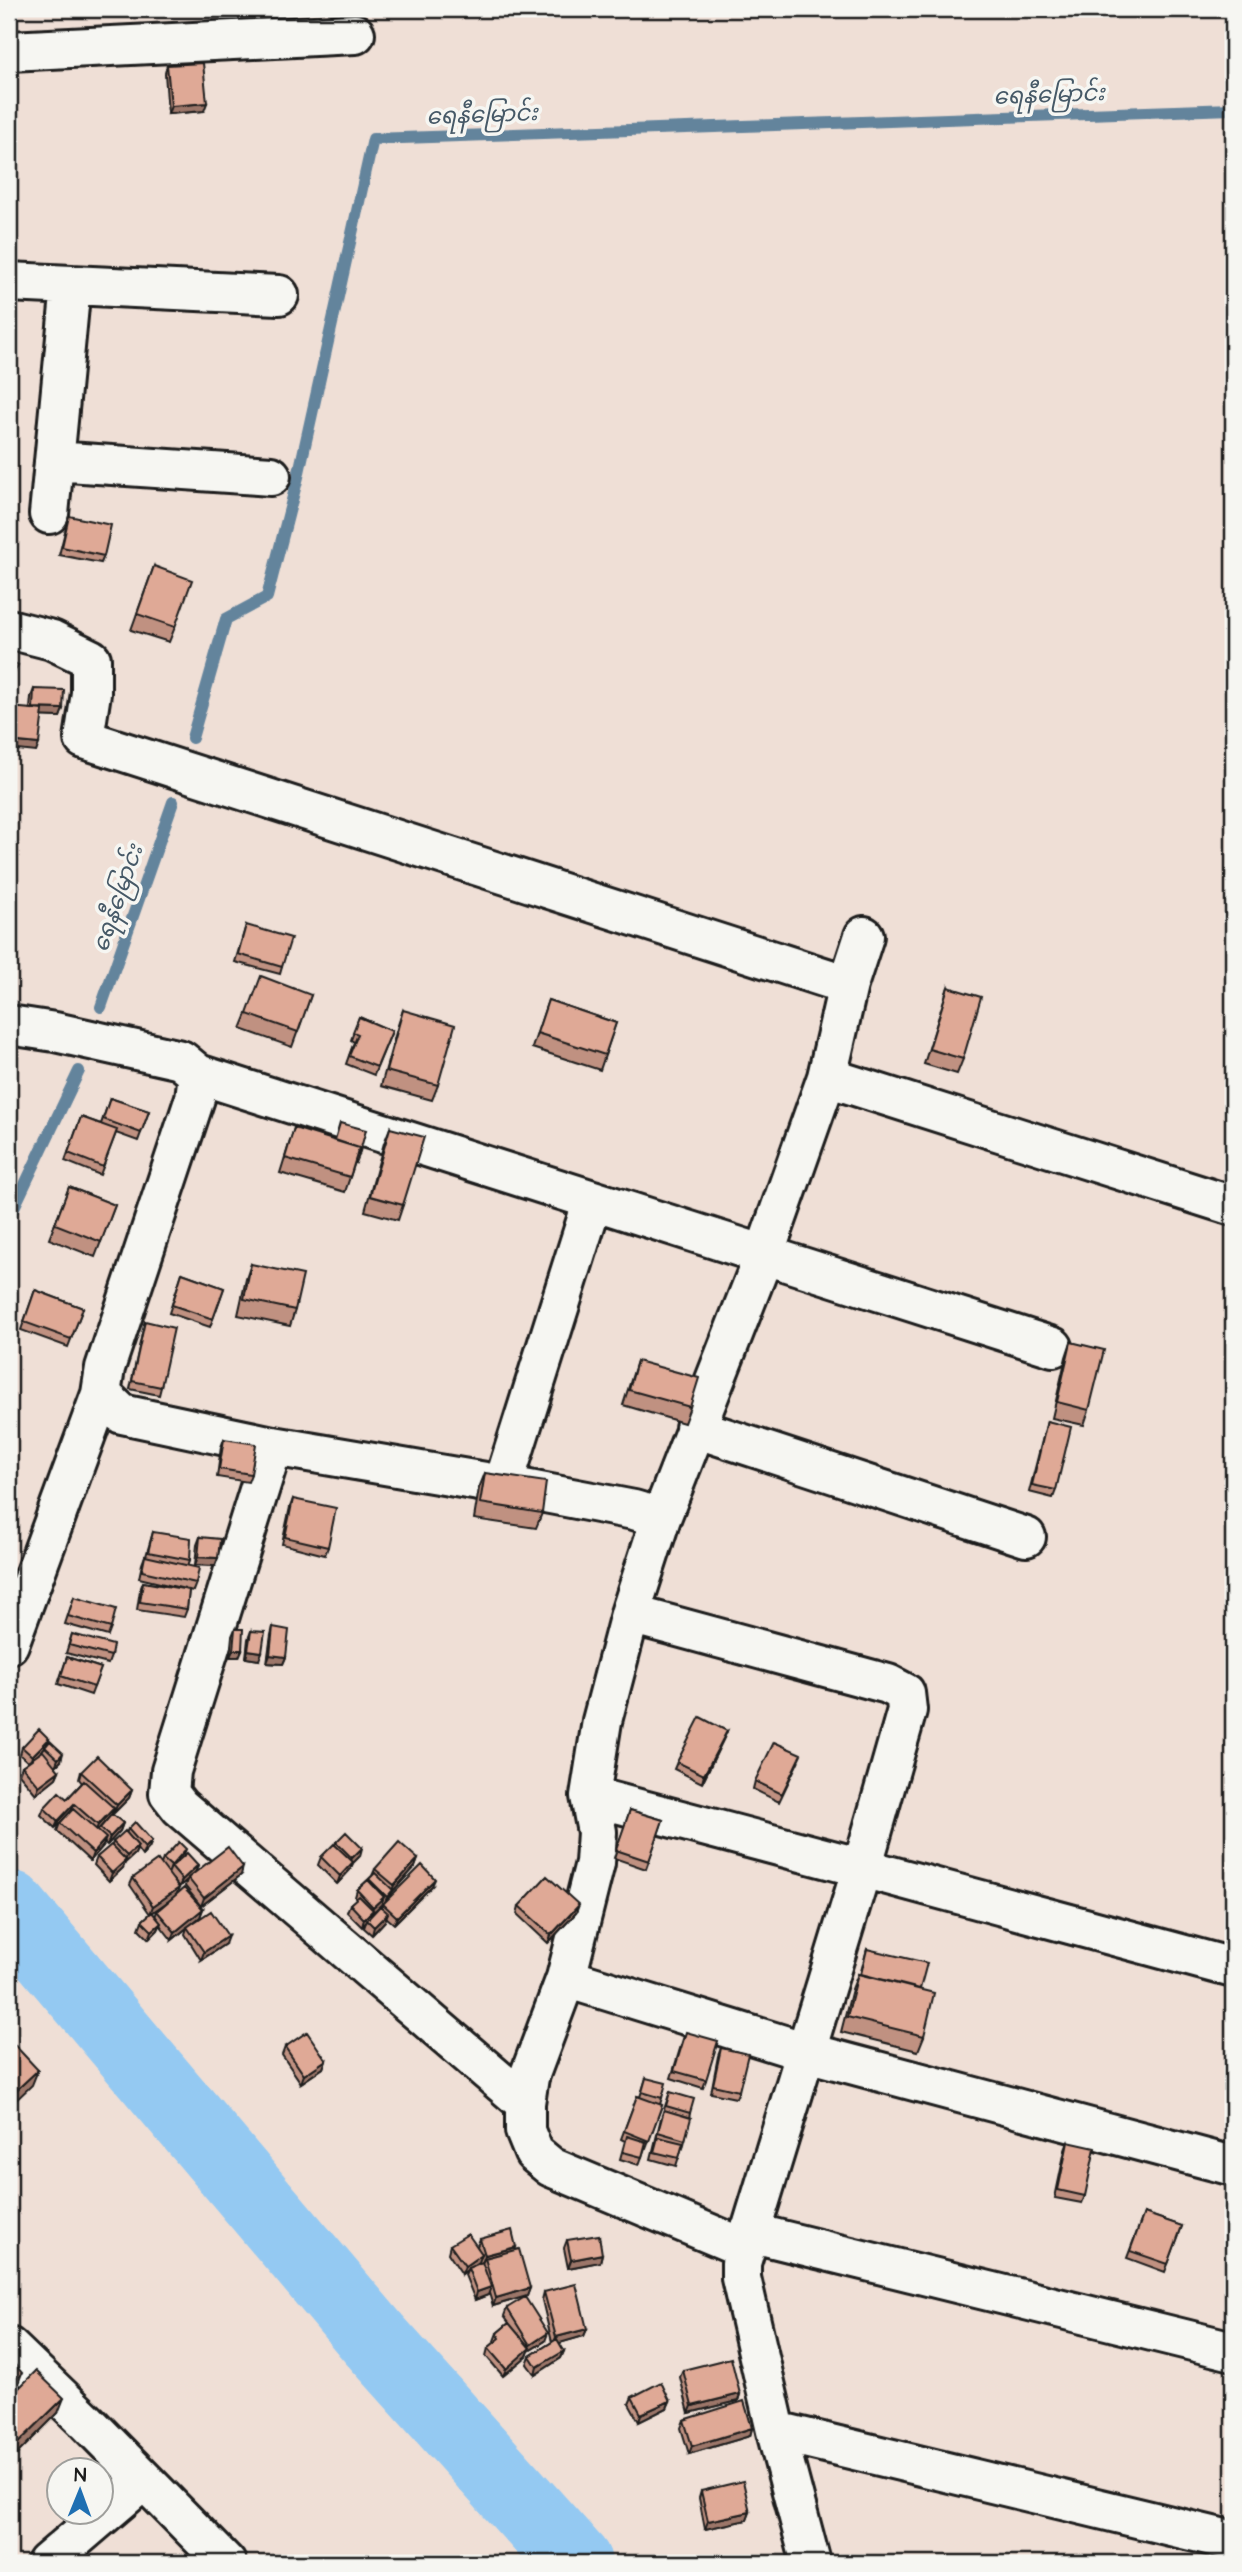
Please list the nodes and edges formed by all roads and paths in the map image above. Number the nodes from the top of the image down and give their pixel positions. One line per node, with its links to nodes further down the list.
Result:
1 (355, 34): 2 (street)
2 (9, 51)
3 (9, 282): 4 (street)
4 (71, 285): 5 (street); 6 (street)
5 (279, 295)
6 (54, 461): 7 (street); 8 (street)
7 (271, 475)
8 (49, 514)
9 (9, 628): 11 (street)
10 (864, 936): 11 (street)
11 (848, 985): 14 (street)
12 (9, 1025): 13 (street)
13 (198, 1074): 15 (street); 19 (street)
14 (827, 1077): 16 (street); 17 (street)
15 (593, 1200): 17 (street); 22 (street)
16 (1233, 1206)
17 (764, 1255): 18 (street); 20 (street)
18 (1053, 1347)
19 (101, 1394): 21 (street); 26 (street)
20 (695, 1428): 23 (street); 24 (street)
21 (273, 1446): 22 (street); 32 (street)
22 (503, 1485): 23 (street)
23 (661, 1518): 25 (street)
24 (1026, 1537)
25 (630, 1614): 27 (street); 28 (street)
26 (9, 1644)
27 (590, 1796): 28 (street); 30 (street)
28 (862, 1868): 29 (street); 31 (street)
29 (1233, 1968)
30 (566, 1978): 31 (street); 32 (street)
31 (806, 2052): 33 (street); 34 (street)
32 (525, 2103): 34 (street)
33 (1233, 2166)
34 (747, 2240): 36 (street); 37 (street)
35 (9, 2347): 38 (street)
36 (1233, 2351)
37 (776, 2431): 39 (street); 42 (street)
38 (144, 2480): 40 (street); 41 (street)
39 (1233, 2541)
40 (47, 2563)
41 (226, 2563)
42 (811, 2563)

